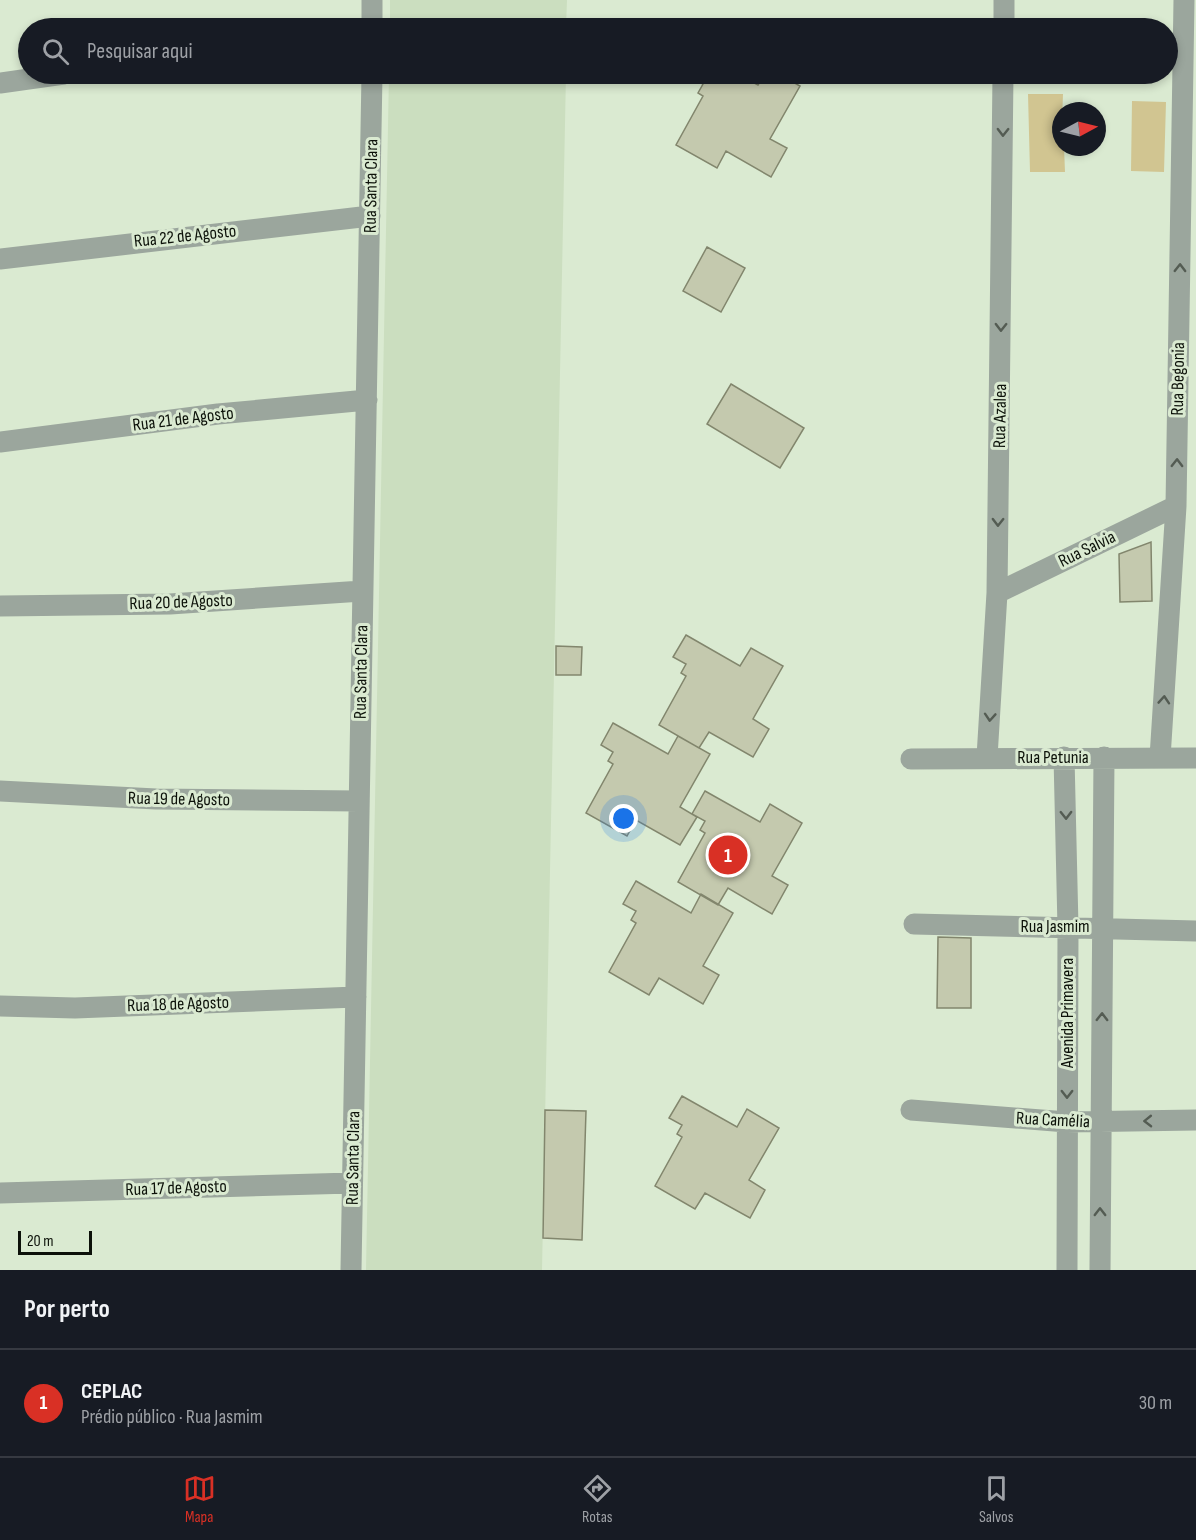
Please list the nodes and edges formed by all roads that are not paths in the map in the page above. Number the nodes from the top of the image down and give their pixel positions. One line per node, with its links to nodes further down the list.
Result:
1 (372, 0): 4 (street)
2 (1004, 0): 5 (street)
3 (1184, 0): 14 (street, Rua Begonia, one-way to 3)
4 (372, 18)
5 (1004, 18)
6 (18, 80): 7 (street)
7 (0, 82)
8 (372, 84): 10 (street, Rua Santa Clara)
9 (1004, 84): 16 (street, Rua Azalea, one-way to 16)
10 (370, 216): 11 (street, Rua 22 de Agosto); 12 (street, Rua Santa Clara)
11 (0, 259)
12 (367, 400): 13 (street, Rua 21 de Agosto); 15 (street, Rua Santa Clara)
13 (0, 442)
14 (1176, 506): 16 (street, Rua Salvia); 21 (street, Rua Begonia, one-way to 14)
15 (362, 591): 17 (street, Rua 20 de Agosto); 25 (street, Rua Santa Clara)
16 (998, 593): 18 (street, Rua Azalea, one-way to 18)
17 (0, 606)
18 (987, 757): 19 (street, Rua Petunia); 23 (street, Rua Petunia)
19 (1064, 757): 20 (street, Rua Petunia); 28 (street, Avenida Primavera, one-way to 28)
20 (1104, 758): 21 (street, Rua Petunia); 27 (street, Avenida Primavera)
21 (1160, 758): 22 (street, Rua Petunia)
22 (1196, 758)
23 (911, 759)
24 (0, 791): 25 (street, Rua 19 de Agosto)
25 (359, 801): 30 (street, Rua Santa Clara)
26 (914, 924): 28 (street, Rua Jasmim)
27 (1103, 926): 28 (street, Rua Jasmim); 29 (street, Rua Jasmim); 35 (street, Avenida Primavera, one-way to 27)
28 (1068, 927): 34 (street, Avenida Primavera, one-way to 34)
29 (1196, 931)
30 (356, 997): 31 (street, Rua 18 de Agosto); 36 (street, Rua Santa Clara)
31 (0, 1006)
32 (911, 1110): 34 (street, Rua Camélia)
33 (1196, 1120): 35 (street, Rua Camélia, one-way to 35)
34 (1067, 1122): 35 (street, Rua Camélia); 39 (street, Avenida Primavera)
35 (1100, 1122): 40 (street, Avenida Primavera, one-way to 35)
36 (352, 1183): 37 (street, Rua 17 de Agosto); 38 (street, Rua Santa Clara)
37 (0, 1193)
38 (351, 1270)
39 (1067, 1270)
40 (1100, 1270)

